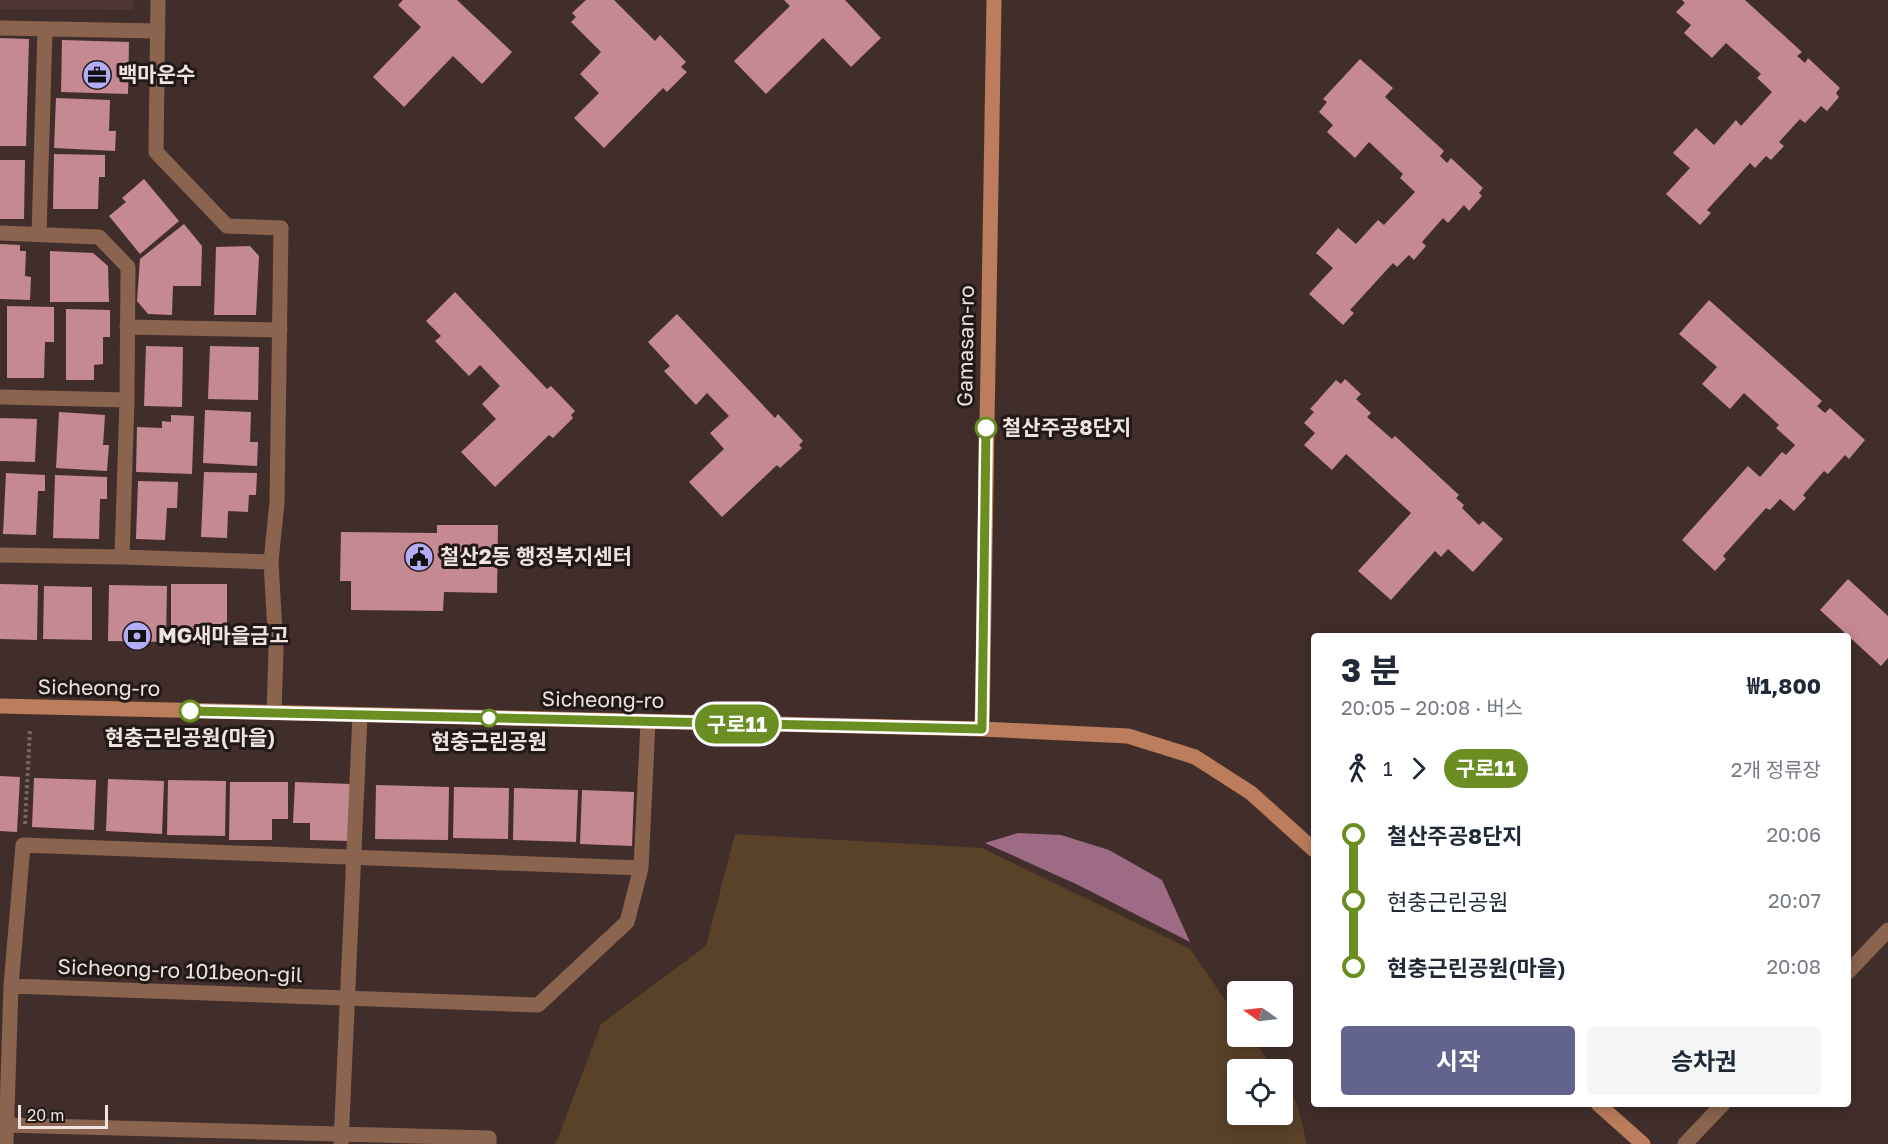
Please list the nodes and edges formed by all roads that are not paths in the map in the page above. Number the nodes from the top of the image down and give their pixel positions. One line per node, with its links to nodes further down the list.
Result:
1 (158, 0): 5 (street)
2 (994, 0): 19 (main road, Gamasan-ro)
3 (0, 28): 4 (street)
4 (45, 30): 5 (street); 7 (street)
5 (158, 31): 9 (street)
6 (0, 233): 7 (street)
7 (39, 234): 8 (street)
8 (127, 327): 9 (street); 11 (street)
9 (280, 330): 14 (street)
10 (0, 397): 11 (street)
11 (127, 400): 13 (street)
12 (0, 555): 13 (street)
13 (122, 557): 14 (street)
14 (271, 562): 16 (street)
15 (0, 706): 16 (main road, Sicheong-ro)
16 (274, 712): 17 (main road, Sicheong-ro)
17 (360, 715): 18 (main road, Sicheong-ro); 21 (street)
18 (648, 722): 19 (main road, Sicheong-ro); 22 (street, Sicheong-ro 101beon-gil)
19 (982, 729): 20 (main road, Sicheong-ro)
20 (1311, 847)
21 (354, 858): 22 (street); 25 (street); 26 (street)
22 (641, 868): 26 (street, Sicheong-ro 101beon-gil)
23 (1888, 930): 24 (street)
24 (1851, 969)
25 (11, 986): 26 (street, Sicheong-ro 101beon-gil); 29 (street)
26 (347, 997): 30 (street)
27 (1601, 1107): 33 (main road)
28 (1720, 1107): 34 (street)
29 (6, 1125): 30 (street); 31 (street)
30 (341, 1138): 32 (street)
31 (6, 1144)
32 (489, 1144)
33 (1642, 1144)
34 (1685, 1144)

